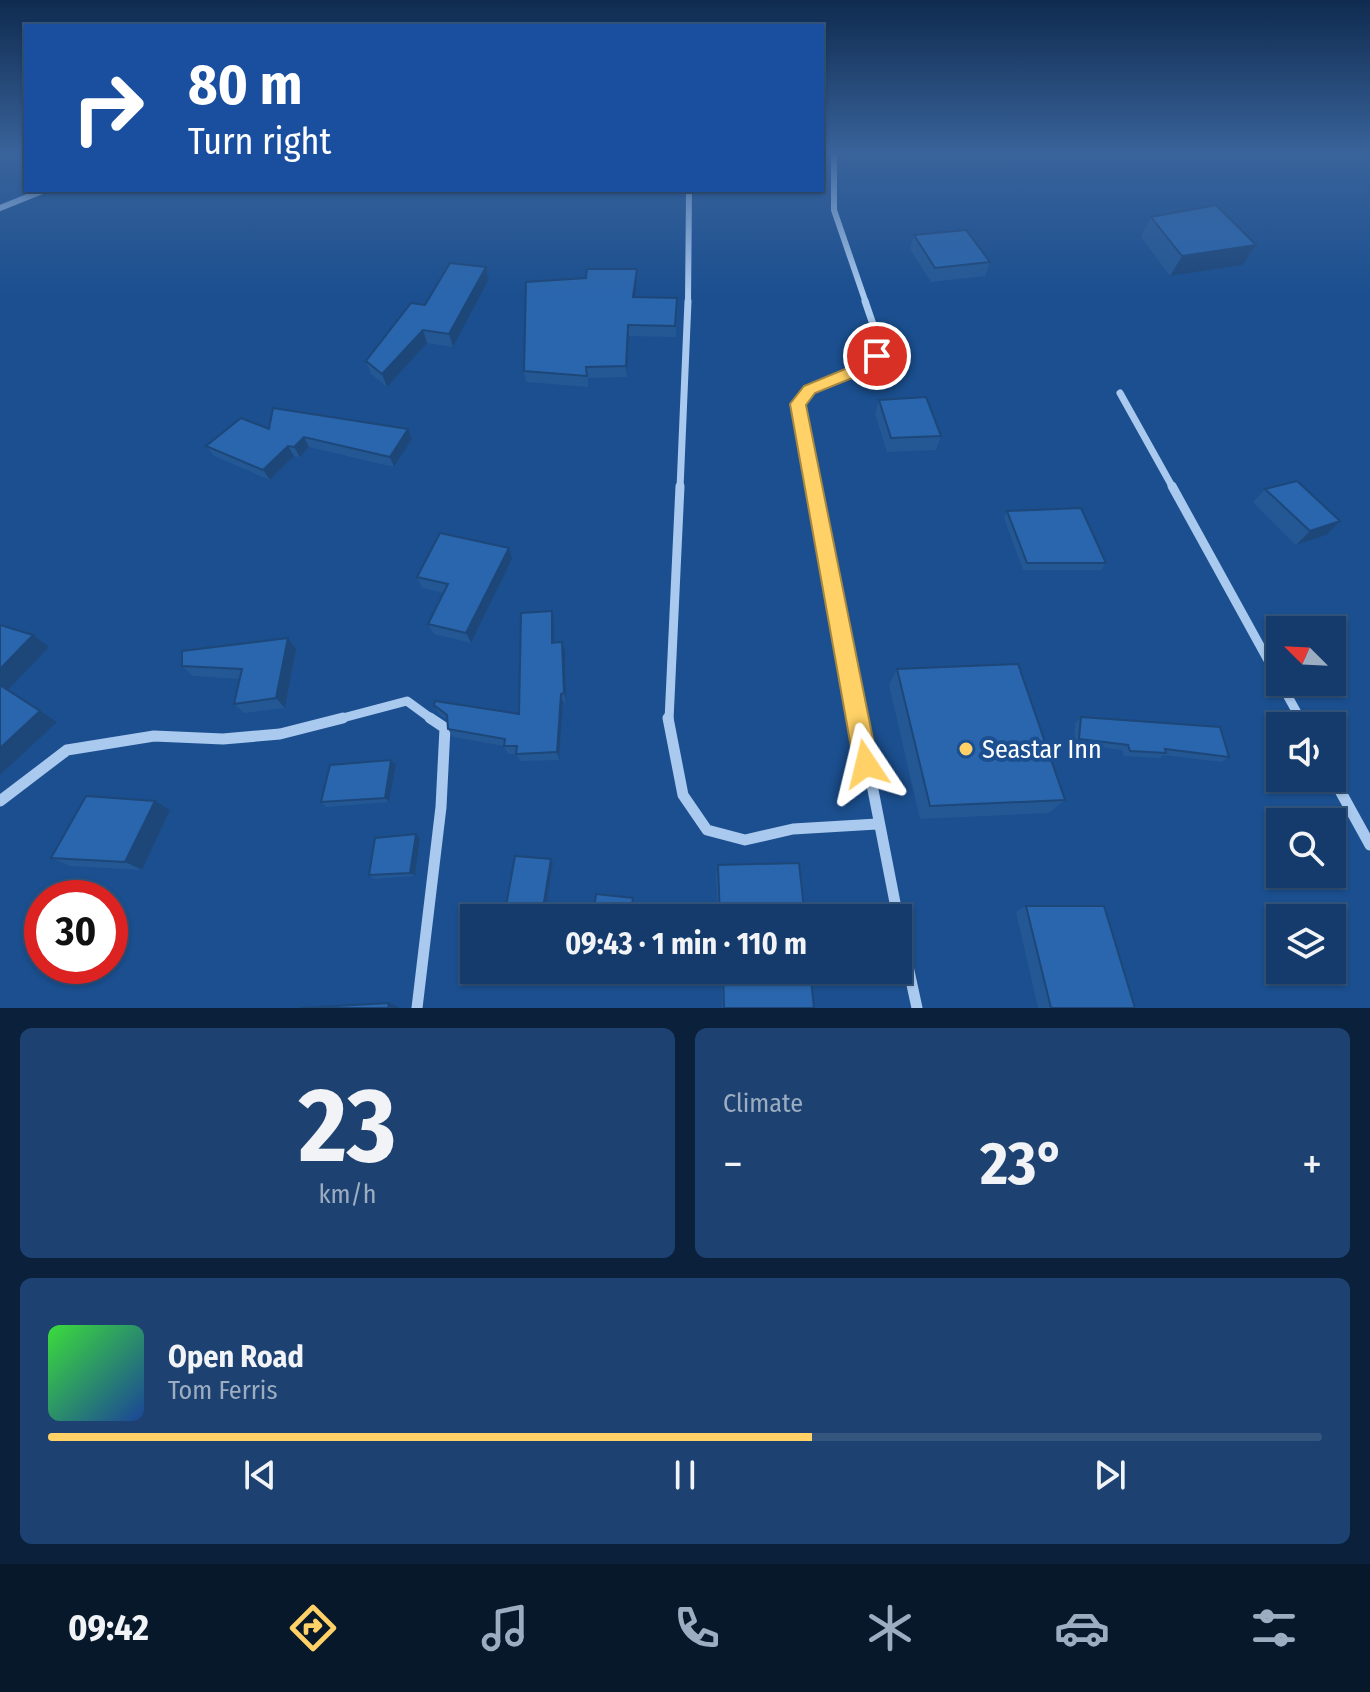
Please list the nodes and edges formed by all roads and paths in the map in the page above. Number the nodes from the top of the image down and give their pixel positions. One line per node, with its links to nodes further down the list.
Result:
1 (689, 201): 7 (street)
2 (834, 201): 7 (street)
3 (1120, 393): 4 (street)
4 (1266, 657)
5 (1341, 792): 8 (street)
6 (0, 801): 11 (street)
7 (877, 824): 9 (street)
8 (1370, 845)
9 (895, 904)
10 (912, 984): 12 (street)
11 (417, 1008)
12 (917, 1008)

